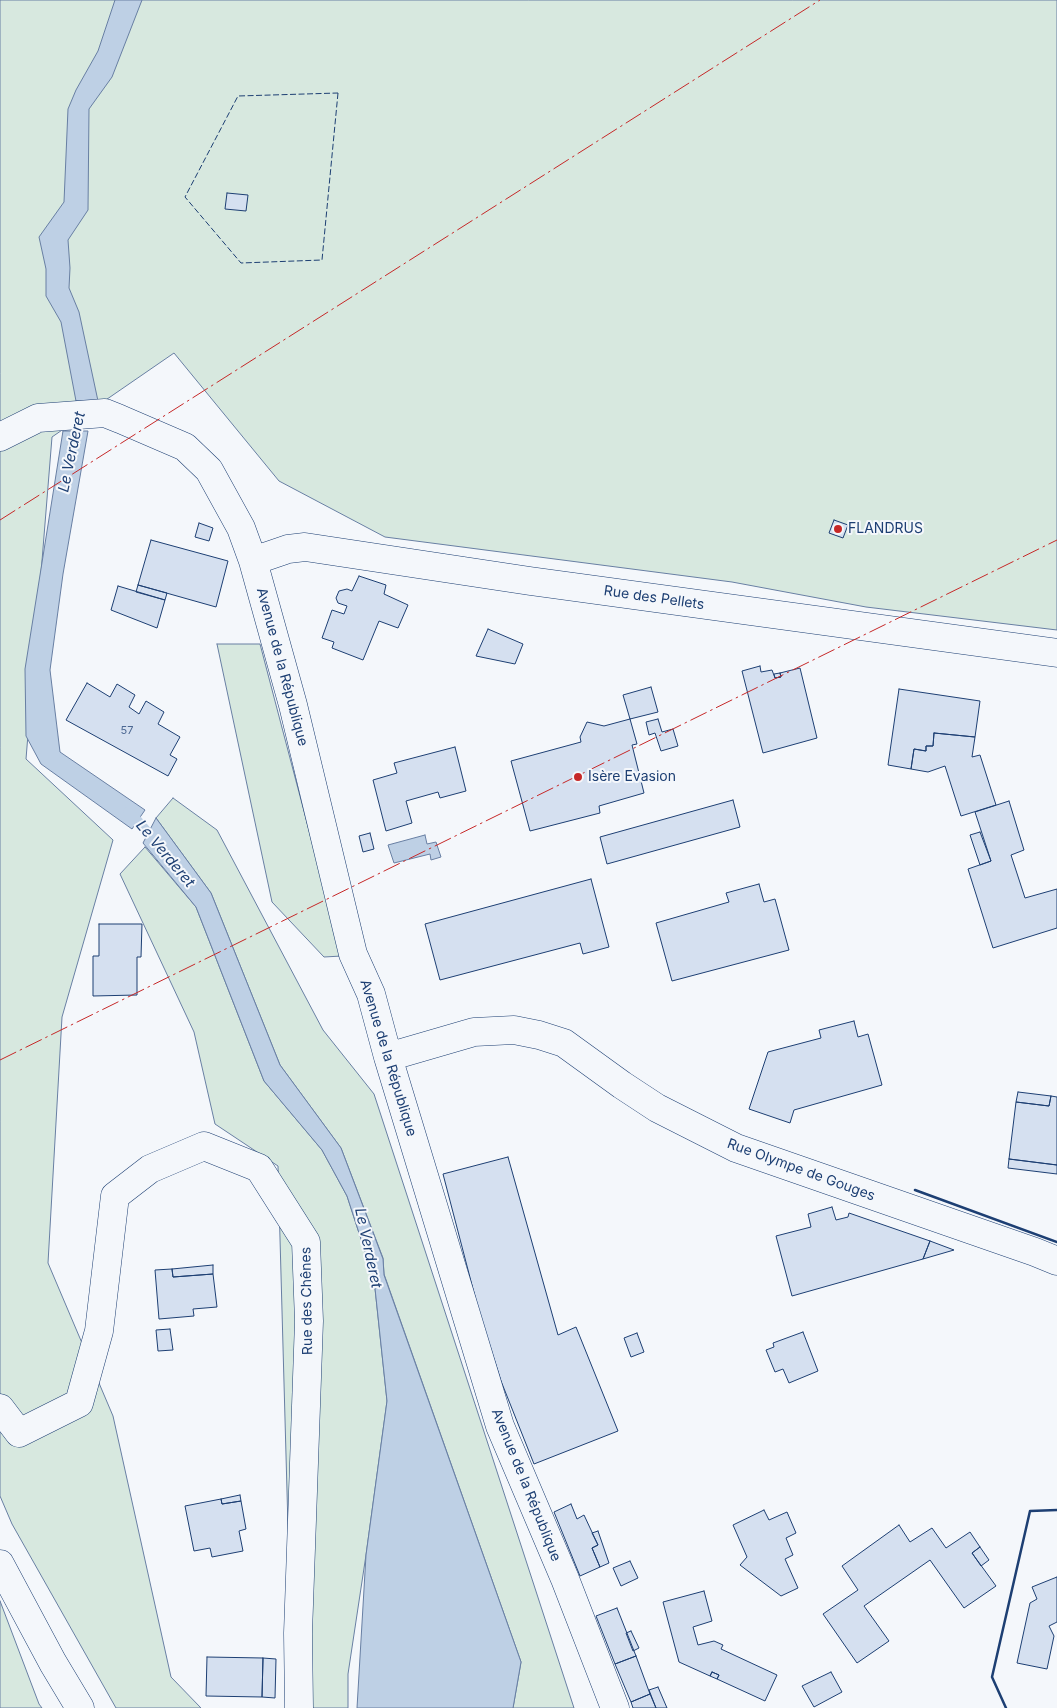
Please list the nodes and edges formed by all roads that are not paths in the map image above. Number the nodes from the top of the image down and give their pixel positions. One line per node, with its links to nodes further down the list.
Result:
1 (0, 437): 2 (street, Avenue de la République)
2 (253, 561): 3 (street, Rue des Pellets); 4 (street, Avenue de la République)
3 (1057, 653)
4 (388, 1057): 5 (street, Rue Olympe de Gouges); 10 (street, Avenue de la République)
5 (1057, 1261)
6 (0, 1408): 9 (street, Rue des Chênes)
7 (0, 1564): 8 (street)
8 (80, 1708)
9 (299, 1708)
10 (615, 1708)

